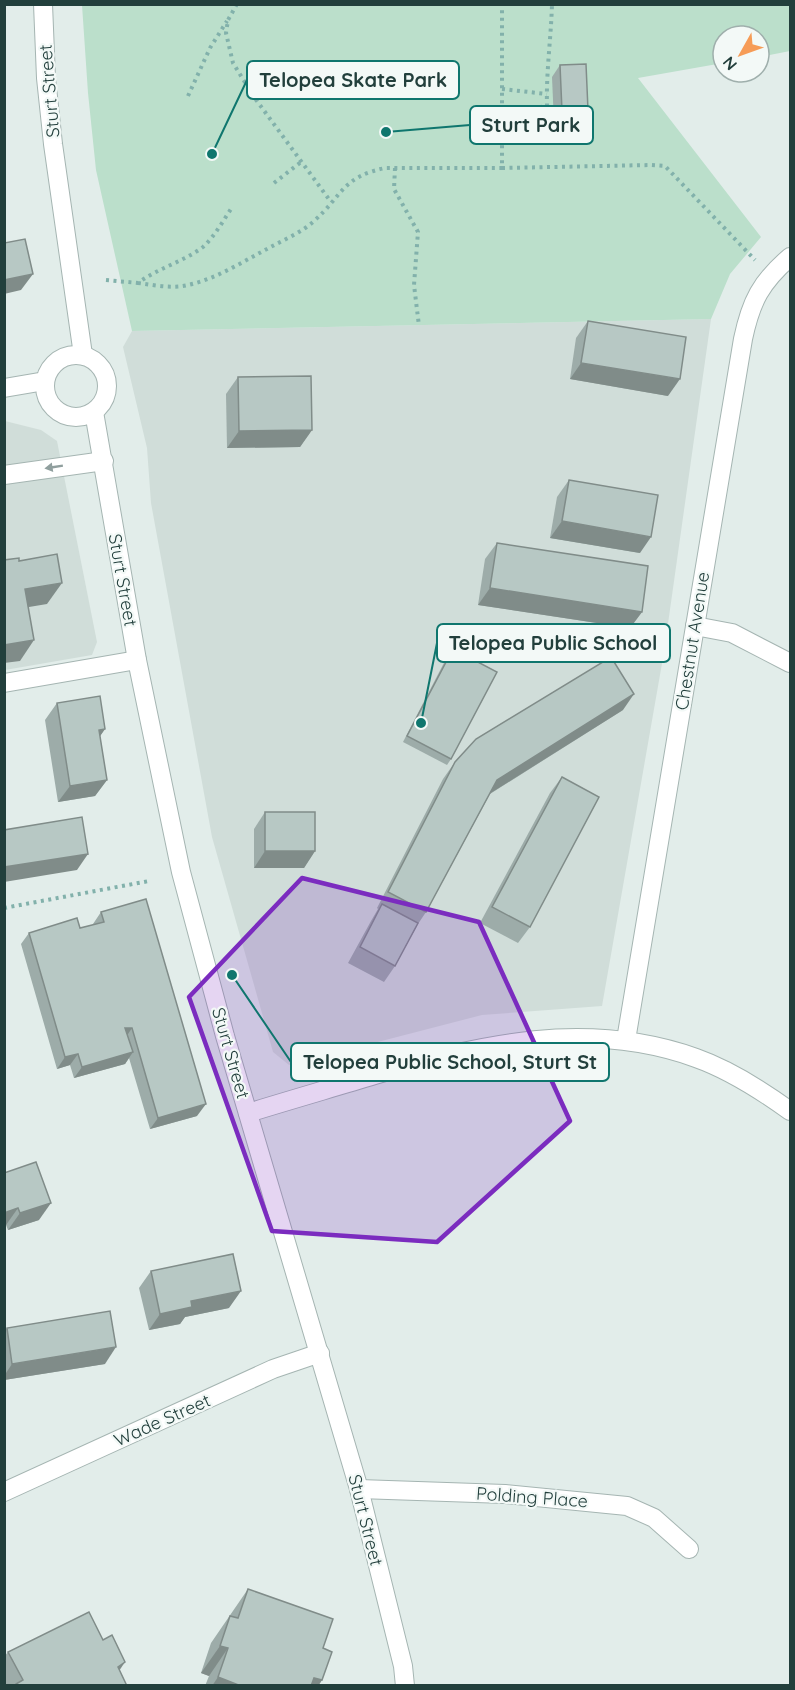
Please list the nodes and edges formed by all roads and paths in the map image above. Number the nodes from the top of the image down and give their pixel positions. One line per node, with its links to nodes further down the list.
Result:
1 (43, 4): 21 (street, Sturt Street)
2 (237, 4): 5 (path)
3 (502, 4): 6 (path)
4 (552, 4): 7 (path)
5 (228, 21): 8 (path); 10 (path)
6 (502, 89): 7 (path); 9 (path)
7 (547, 94): 9 (path)
8 (188, 96)
9 (502, 113): 12 (path)
10 (301, 162): 13 (path); 14 (path)
11 (395, 168): 12 (path); 14 (path); 20 (path)
12 (502, 168): 17 (path)
13 (274, 183)
14 (331, 202): 19 (path)
15 (231, 209): 19 (path)
16 (790, 257): 17 (street, Chestnut Avenue)
17 (770, 276): 27 (street, Chestnut Avenue)
18 (106, 280): 19 (path)
19 (138, 283)
20 (419, 326)
21 (83, 355): 22 (street); 24 (street)
22 (45, 381): 23 (street); 24 (street)
23 (4, 388)
24 (94, 411): 25 (street, Sturt Street)
25 (104, 461): 26 (street, one-way to 26); 28 (street, Sturt Street)
26 (4, 475)
27 (694, 626): 29 (street); 33 (street, Chestnut Avenue)
28 (137, 660): 30 (street); 35 (street, Sturt Street)
29 (790, 663)
30 (4, 682)
31 (150, 881): 32 (path)
32 (4, 908)
33 (626, 1040): 34 (street); 35 (street)
34 (790, 1111)
35 (248, 1113): 36 (street, Sturt Street)
36 (320, 1353): 37 (street, Sturt Street); 38 (street, Wade Street)
37 (359, 1489): 39 (street, Polding Place); 40 (street, Sturt Street)
38 (4, 1491)
39 (689, 1549)
40 (405, 1686)

